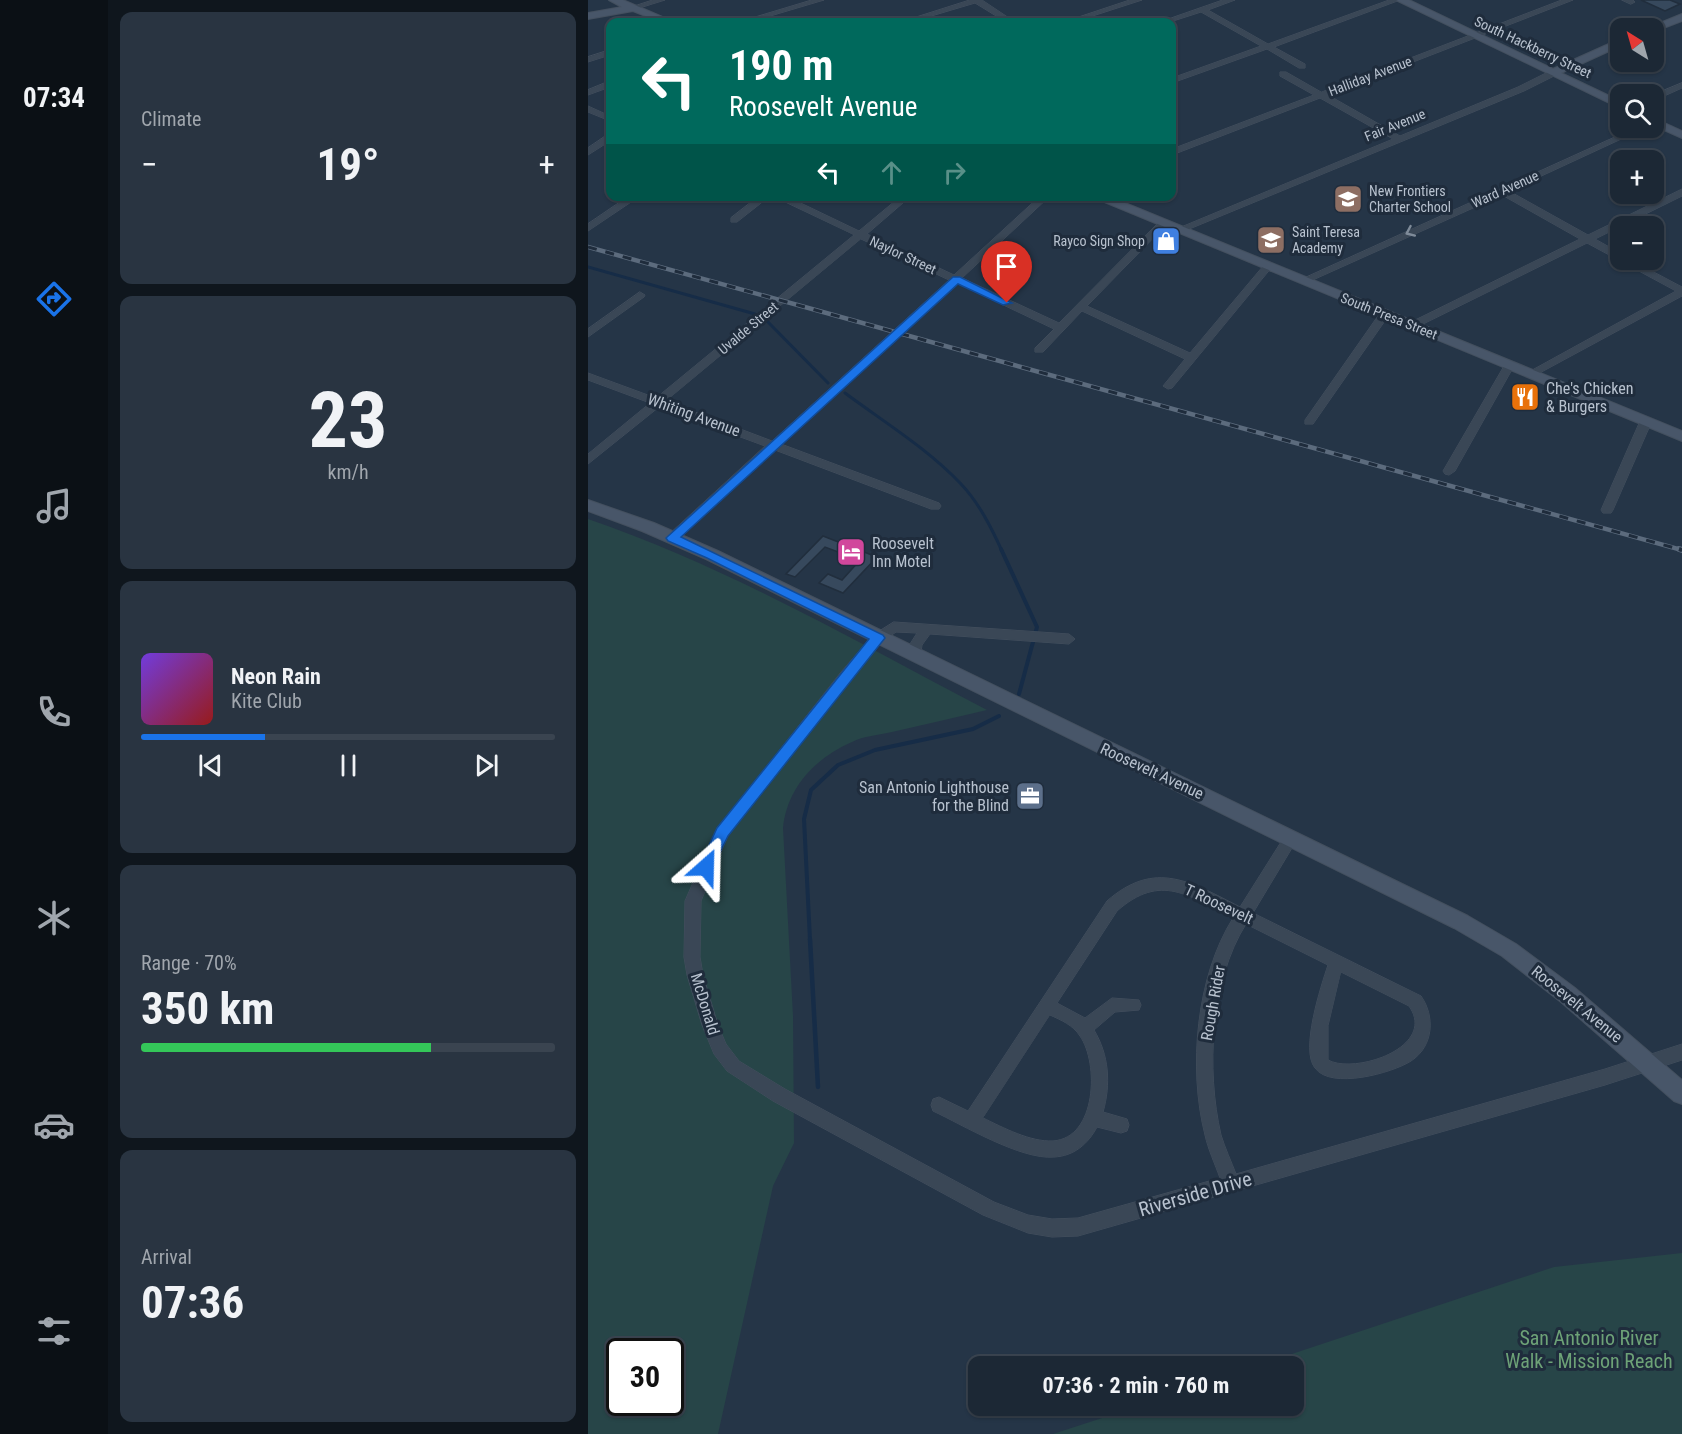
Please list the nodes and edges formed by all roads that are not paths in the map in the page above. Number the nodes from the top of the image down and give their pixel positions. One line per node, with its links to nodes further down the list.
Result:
1 (614, 0): 12 (main road)
2 (661, 0): 12 (street)
3 (820, 0): 17 (street)
4 (977, 0): 18 (street); 19 (street)
5 (1138, 0): 20 (street)
6 (1208, 0): 11 (street)
7 (1231, 0): 11 (street)
8 (1396, 0): 24 (street)
9 (1402, 0): 23 (main road, South Hackberry Street)
10 (1569, 0): 23 (street, Halliday Avenue)
11 (1217, 5): 13 (street)
12 (633, 8): 14 (main road); 16 (main road)
13 (1202, 10): 21 (street); 24 (street)
14 (588, 16)
15 (1682, 17): 22 (main road)
16 (659, 18)
17 (757, 18)
18 (918, 18)
19 (1005, 18)
20 (1081, 18)
21 (1176, 18)
22 (1664, 24)
23 (1475, 36): 29 (main road, South Hackberry Street); 36 (street, Halliday Avenue)
24 (1267, 46): 28 (street); 31 (street)
25 (1610, 46): 29 (main road, Fair Avenue)
26 (606, 53): 27 (street)
27 (588, 60)
28 (1302, 66)
29 (1553, 73): 37 (main road, South Hackberry Street); 43 (street, Fair Avenue)
30 (1282, 74): 36 (street)
31 (1176, 80)
32 (1682, 85): 35 (street)
33 (606, 86): 34 (street)
34 (588, 93)
35 (1664, 93)
36 (1322, 95): 43 (street); 45 (street, Halliday Avenue)
37 (1610, 100)
38 (588, 109): 39 (street)
39 (606, 117)
40 (1664, 126): 41 (main road)
41 (1682, 135)
42 (1619, 138): 47 (street, Ward Avenue)
43 (1400, 139): 58 (street, Fair Avenue)
44 (606, 140): 46 (street)
45 (1176, 150)
46 (588, 152)
47 (1502, 191): 60 (street); 65 (street, Ward Avenue, one-way to 65)
48 (1682, 192): 60 (street)
49 (628, 201): 57 (street)
50 (759, 201): 55 (street)
51 (788, 201): 59 (street, Naylor Street)
52 (901, 201): 59 (street, Uvalde Street)
53 (1041, 201): 64 (street)
54 (1108, 201): 56 (main road, South Presa Street)
55 (734, 220)
56 (1162, 224): 58 (main road, South Presa Street); 68 (street)
57 (588, 228)
58 (1179, 230): 62 (main road, South Presa Street)
59 (860, 235): 64 (street, Naylor Street); 79 (street, Uvalde Street)
60 (1588, 239): 61 (street); 70 (street)
61 (1610, 251)
62 (1267, 267): 65 (main road, South Presa Street); 74 (street)
63 (1643, 270): 66 (street)
64 (956, 279): 71 (street, Naylor Street); 83 (street)
65 (1303, 281): 69 (main road, South Presa Street)
66 (1682, 291): 76 (street)
67 (640, 295): 72 (street)
68 (1081, 307): 71 (street); 74 (street)
69 (1383, 315): 70 (main road, South Presa Street); 81 (street)
70 (1411, 326): 75 (main road, South Presa Street)
71 (1061, 328): 73 (street)
72 (588, 334)
73 (1039, 350)
74 (1192, 358): 78 (street)
75 (1509, 366): 76 (main road, South Presa Street); 85 (street)
76 (1530, 374): 80 (main road, South Presa Street)
77 (588, 376): 79 (street, Whiting Avenue)
78 (1168, 386)
79 (659, 402): 83 (street, Whiting Avenue); 84 (street, Uvalde Street)
80 (1646, 421): 82 (main road, South Presa Street); 88 (street)
81 (1309, 422)
82 (1682, 436)
83 (775, 445): 87 (street, Whiting Avenue); 89 (street)
84 (588, 460)
85 (1449, 471)
86 (588, 505): 89 (main road, Roosevelt Avenue)
87 (935, 506)
88 (1607, 510)
89 (672, 538): 91 (main road, Roosevelt Avenue)
90 (927, 628): 91 (street); 92 (street); 93 (street)
91 (878, 638): 93 (main road, Roosevelt Avenue); 102 (street, McDonald)
92 (1069, 639)
93 (915, 656): 94 (main road, Roosevelt Avenue)
94 (1291, 838): 95 (street, Rough Rider); 101 (main road, Roosevelt Avenue)
95 (1242, 915): 96 (street, T Roosevelt); 98 (street, T Roosevelt); 108 (street, Rough Rider)
96 (1337, 961): 96 (street, T Roosevelt)
97 (1133, 1005): 99 (street)
98 (1046, 1006): 99 (street); 106 (street, T Roosevelt)
99 (1084, 1028): 105 (street)
100 (1682, 1052): 101 (street, Riverside Drive)
101 (1649, 1064): 103 (main road, Roosevelt Avenue); 108 (street, Riverside Drive)
102 (733, 1066): 108 (street, Riverside Drive)
103 (1682, 1094)
104 (939, 1105): 106 (street)
105 (1094, 1118): 106 (street); 107 (street)
106 (972, 1120)
107 (1121, 1125)
108 (1231, 1185)

